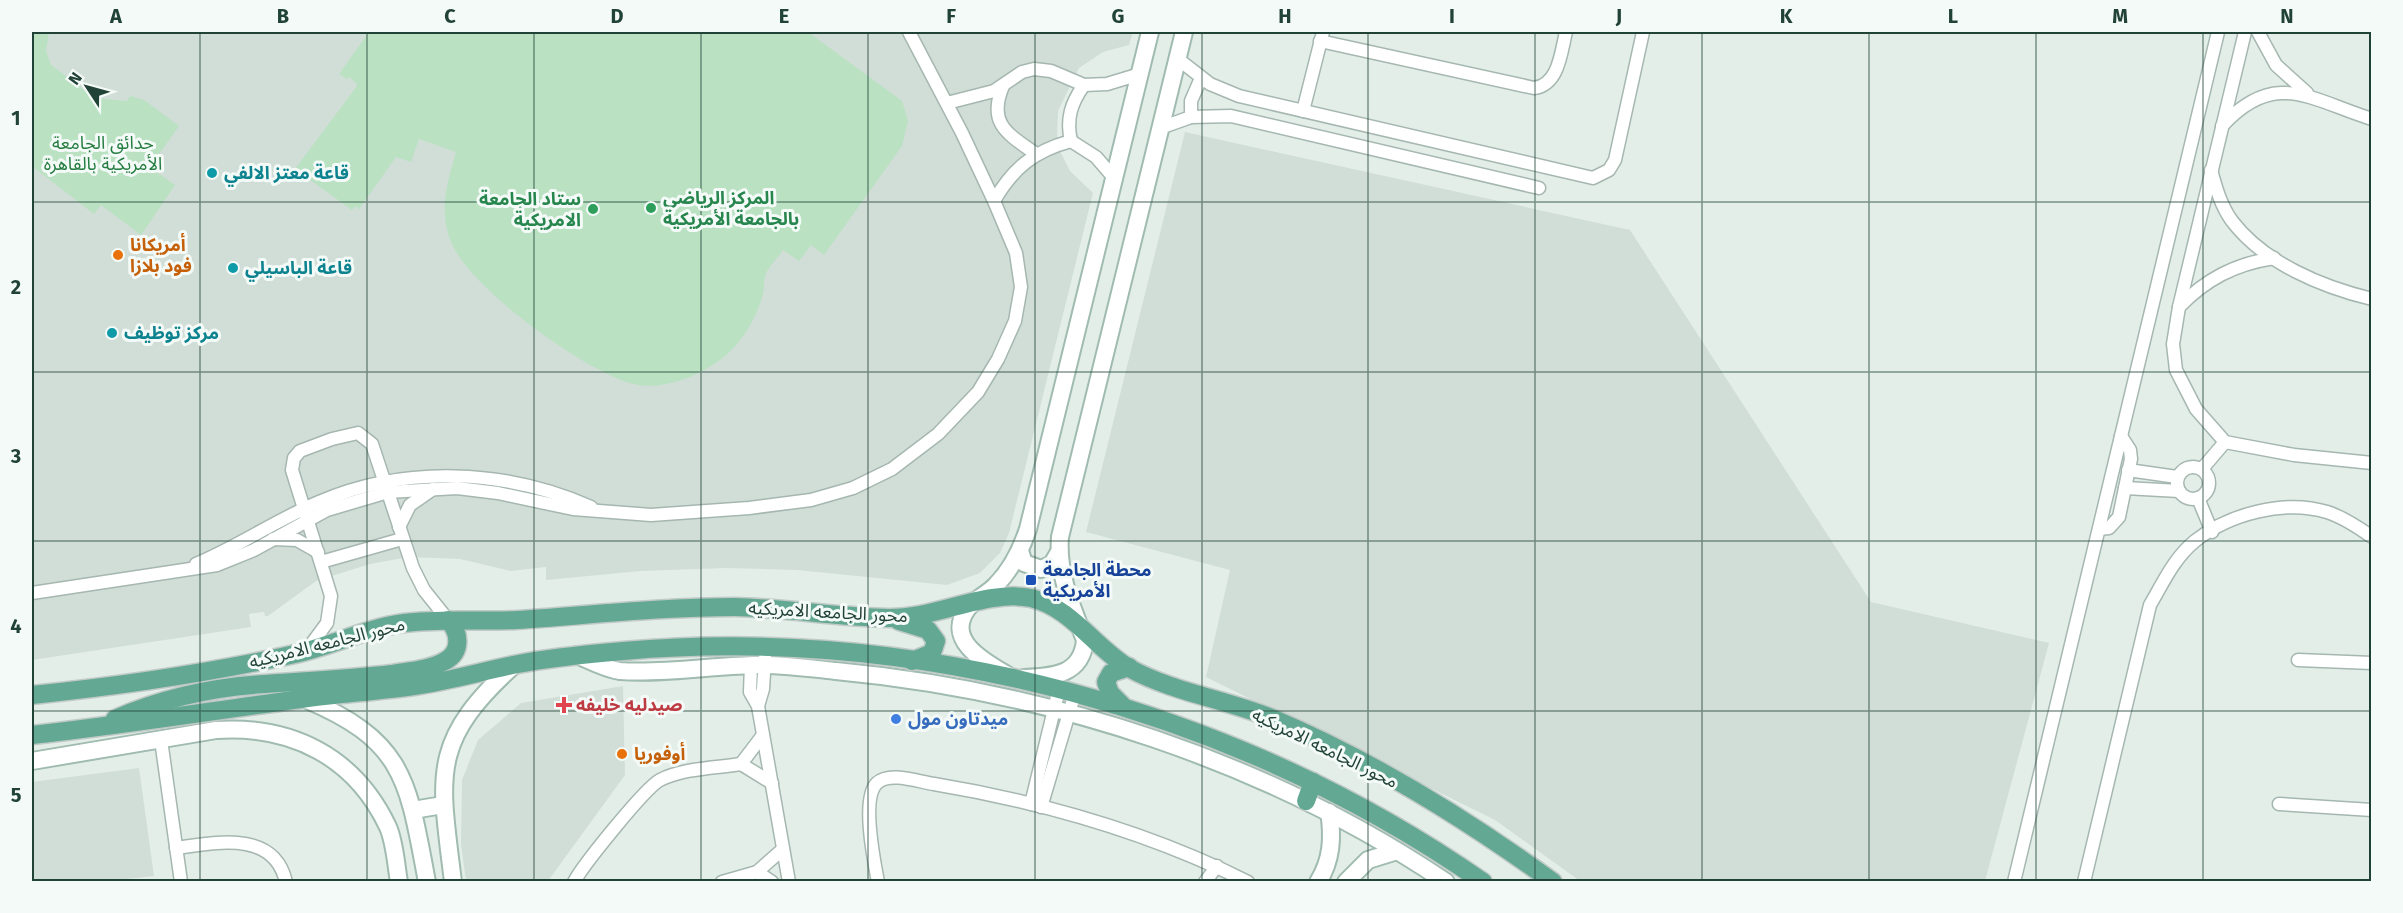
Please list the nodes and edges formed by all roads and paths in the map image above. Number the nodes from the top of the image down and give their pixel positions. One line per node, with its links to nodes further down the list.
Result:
1 (909, 32): 16 (street)
2 (1150, 32): 11 (main road)
3 (1184, 32): 10 (main road)
4 (1566, 32): 9 (street)
5 (1643, 32): 27 (street)
6 (2218, 32): 37 (street)
7 (2245, 32): 21 (street)
8 (2258, 32): 15 (street)
9 (1321, 36): 17 (street)
10 (1178, 59): 12 (street); 22 (main road)
11 (1140, 74): 13 (street); 31 (main road)
12 (1201, 78): 17 (street); 18 (street)
13 (1084, 85): 14 (street); 23 (street)
14 (1003, 86): 16 (street); 25 (street)
15 (2310, 96): 19 (street); 21 (street)
16 (947, 103): 33 (street)
17 (1303, 111): 20 (street)
18 (1191, 117): 22 (street); 24 (street)
19 (2372, 119)
20 (1353, 123): 24 (street); 26 (street)
21 (2221, 126): 28 (street)
22 (1160, 128): 56 (main road)
23 (1071, 141): 25 (street); 31 (street)
24 (1348, 144): 29 (street)
25 (1036, 154): 33 (street)
26 (1482, 154): 27 (street); 29 (street)
27 (1501, 158): 30 (street)
28 (2210, 167): 34 (street); 36 (street)
29 (1478, 174): 30 (street)
30 (1497, 178): 32 (street)
31 (1115, 179): 55 (main road)
32 (1539, 189)
33 (994, 201): 49 (street)
34 (2274, 258): 35 (street); 36 (street)
35 (2372, 299)
36 (2179, 307): 38 (street)
37 (2121, 436): 41 (street); 50 (street)
38 (2225, 442): 39 (street); 40 (street)
39 (2372, 463)
40 (2202, 469): 42 (street); 47 (street)
41 (2128, 470): 42 (street); 45 (street)
42 (2177, 477): 46 (street)
43 (386, 487): 44 (street); 48 (street); 48 (street); 49 (street); 52 (street)
44 (436, 488): 49 (street); 52 (street)
45 (2125, 488): 46 (street); 50 (street)
46 (2179, 491): 47 (street)
47 (2198, 498): 51 (street)
48 (306, 513): 54 (street); 57 (street); 58 (street)
49 (604, 513)
50 (2099, 529): 115 (street)
51 (2212, 532): 53 (street); 116 (street)
52 (401, 533): 57 (street); 62 (street)
53 (2372, 537)
54 (272, 539): 57 (street); 58 (street)
55 (1020, 551): 56 (main road); 60 (main road)
56 (1059, 552): 63 (main road)
57 (320, 557): 64 (street)
58 (178, 570): 59 (street)
59 (32, 593)
60 (974, 602): 61 (main road, محور الجامعه الامريكيه); 63 (main road, محور الجامعه الامريكيه); 71 (main road)
61 (892, 618): 62 (main road, محور الجامعه الامريكيه); 68 (main road)
62 (448, 620): 64 (main road, محور الجامعه الامريكيه); 77 (main road)
63 (1079, 626): 70 (main road, محور الجامعه الامريكيه); 71 (main road)
64 (306, 652): 73 (main road, محور الجامعه الامريكيه)
65 (760, 659): 68 (main road, محور الجامعه الامريكيه); 69 (main road, محور الجامعه الامريكيه); 76 (main road); 79 (street)
66 (2298, 660): 67 (street)
67 (2369, 660)
68 (912, 661): 71 (main road, محور الجامعه الامريكيه)
69 (514, 665): 74 (main road, محور الجامعه الامريكيه); 88 (main road)
70 (1129, 667): 75 (main road); 114 (main road, محور الجامعه الامريكيه)
71 (1014, 678): 72 (main road, محور الجامعه الامريكيه)
72 (1067, 691): 75 (main road, محور الجامعه الامريكيه); 76 (street)
73 (32, 694)
74 (305, 699): 77 (main road, محور الجامعه الامريكيه); 90 (main road)
75 (1122, 706): 84 (main road, محور الجامعه الامريكيه)
76 (1061, 711): 86 (main road); 89 (street)
77 (93, 728): 78 (main road, محور الجامعه الامريكيه); 81 (main road)
78 (32, 735)
79 (763, 735): 83 (street); 85 (street)
80 (161, 740): 82 (main road); 93 (street); 100 (main road)
81 (32, 749)
82 (32, 761)
83 (741, 764): 85 (street); 103 (street)
84 (1313, 782): 86 (main road); 113 (main road, محور الجامعه الامريكيه)
85 (772, 783): 94 (street)
86 (1306, 801): 92 (main road)
87 (2279, 804): 91 (street)
88 (443, 805): 90 (main road); 102 (main road)
89 (1036, 806): 96 (street); 107 (street)
90 (413, 810): 101 (main road)
91 (2372, 810)
92 (1329, 812): 95 (main road); 110 (main road)
93 (176, 848): 98 (street); 99 (street)
94 (783, 849): 97 (street); 106 (street)
95 (1397, 851): 111 (main road); 112 (main road)
96 (1217, 866): 108 (street); 109 (street)
97 (757, 872): 104 (street); 105 (street)
98 (181, 882)
99 (286, 882)
100 (399, 882)
101 (427, 882)
102 (453, 882)
103 (574, 882)
104 (722, 882)
105 (772, 882)
106 (789, 882)
107 (878, 882)
108 (1205, 882)
109 (1248, 882)
110 (1318, 882)
111 (1346, 882)
112 (1446, 882)
113 (1483, 882)
114 (1553, 882)
115 (2014, 882)
116 (2084, 882)

